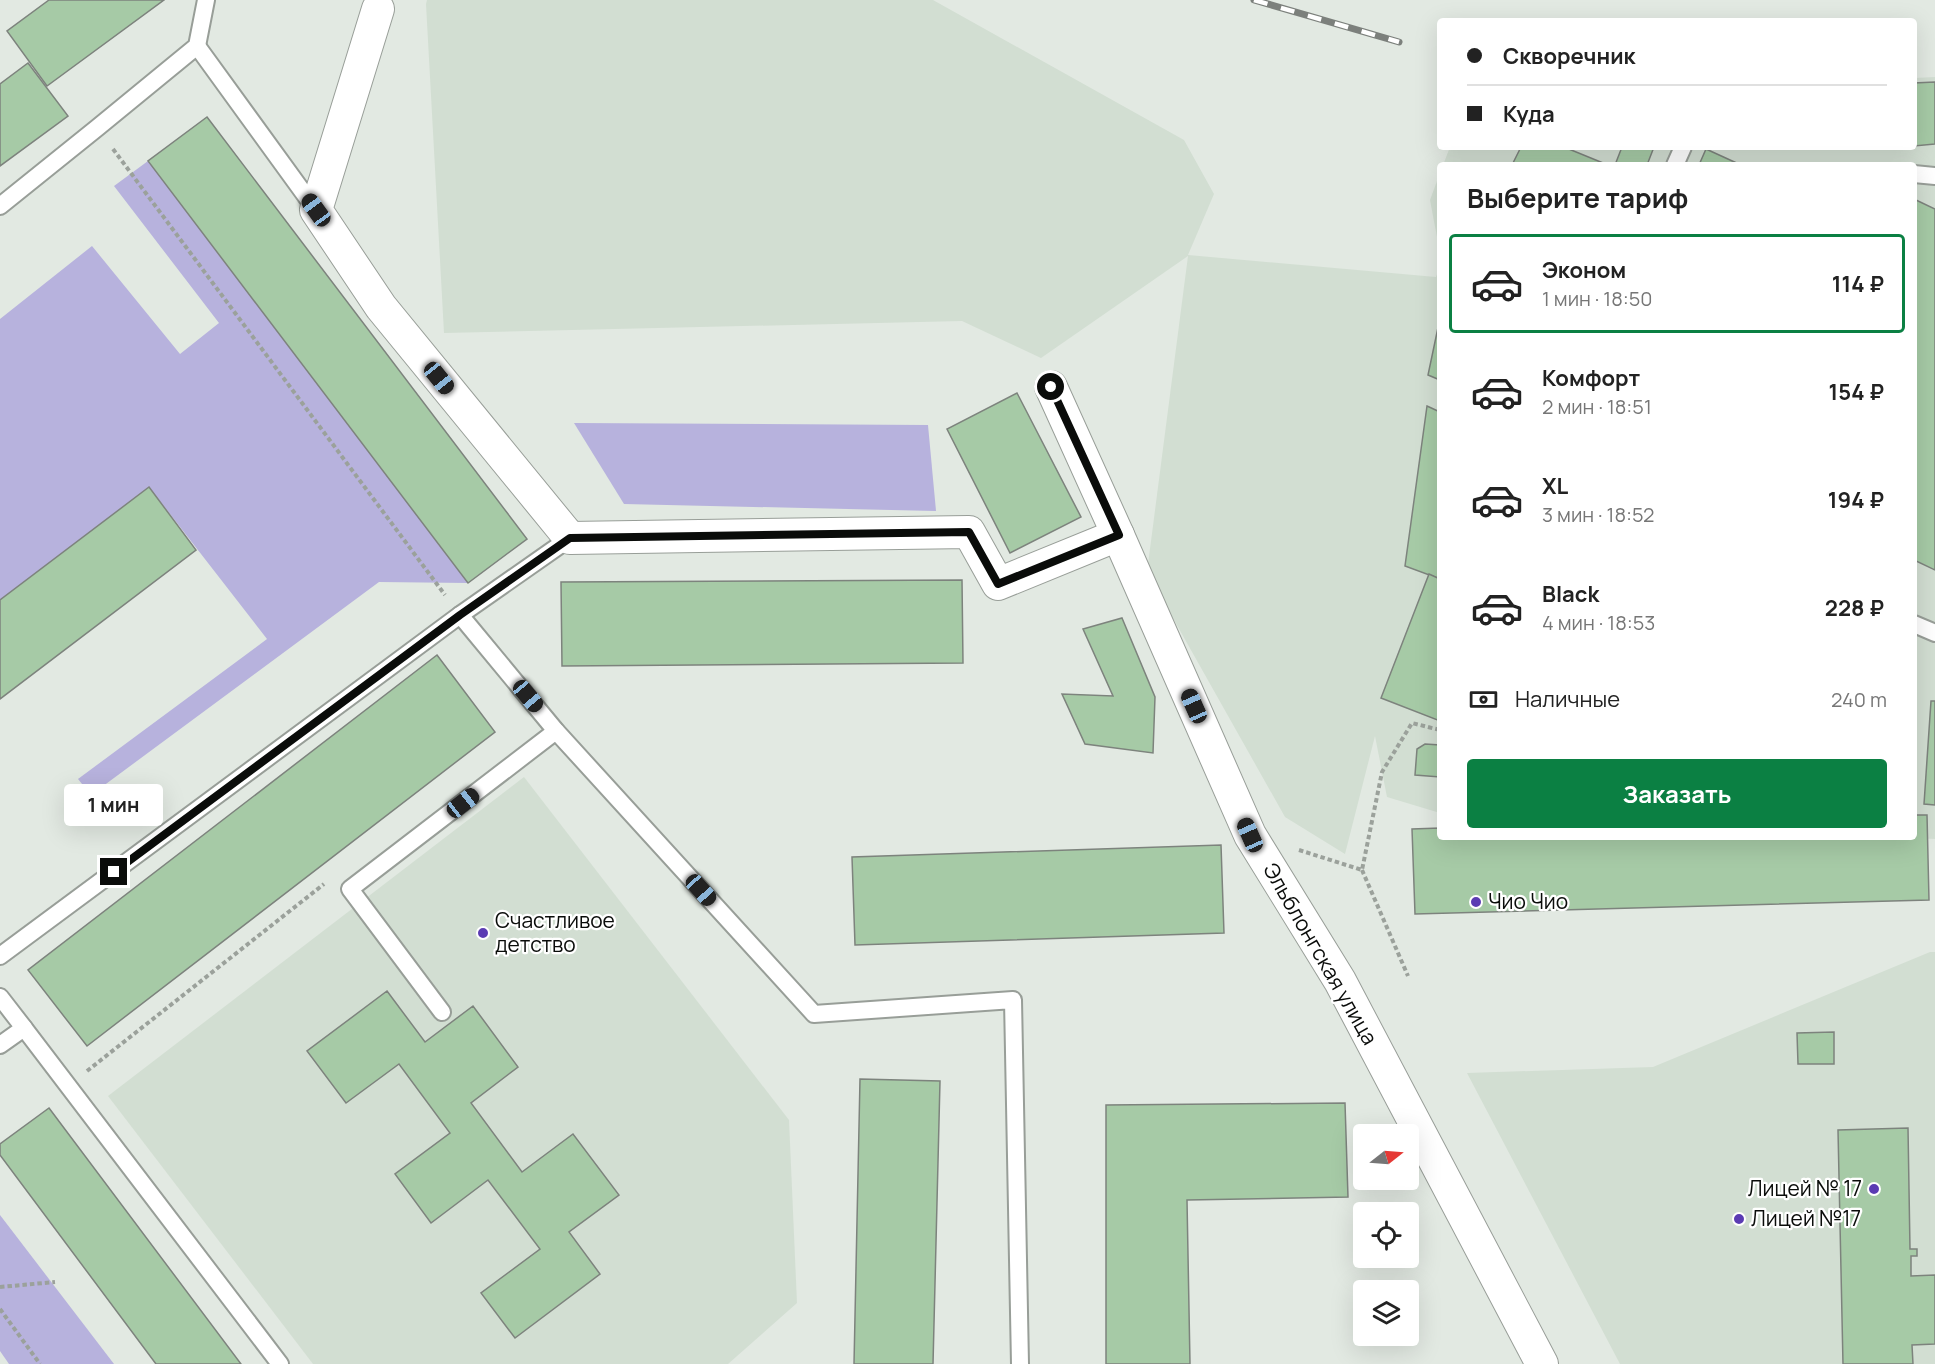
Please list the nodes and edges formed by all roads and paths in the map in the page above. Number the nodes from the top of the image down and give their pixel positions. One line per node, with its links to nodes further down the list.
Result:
1 (206, 0): 3 (lane)
2 (378, 9): 8 (street)
3 (197, 46): 4 (lane); 8 (lane)
4 (97, 128): 7 (lane); 12 (path)
5 (1917, 174): 6 (lane)
6 (1935, 176)
7 (0, 206)
8 (316, 210): 11 (street)
9 (1051, 387): 10 (street, Эльблонгская улица)
10 (1119, 535): 11 (street); 17 (street, Эльблонгская улица)
11 (570, 538): 12 (lane)
12 (460, 615): 16 (lane); 20 (lane)
13 (1917, 625): 14 (lane)
14 (1935, 633)
15 (1437, 729): 18 (path)
16 (556, 731): 23 (lane); 32 (lane)
17 (1250, 835): 18 (path); 33 (street, Эльблонгская улица)
18 (1362, 870): 21 (path)
19 (328, 880): 26 (path)
20 (0, 956)
21 (1408, 976)
22 (0, 997): 24 (lane)
23 (442, 1012)
24 (24, 1028): 25 (lane); 26 (lane)
25 (0, 1045)
26 (69, 1086): 31 (lane)
27 (56, 1282): 28 (path)
28 (0, 1287)
29 (0, 1309): 30 (path)
30 (40, 1364)
31 (280, 1364)
32 (1020, 1364)
33 (1542, 1364)

